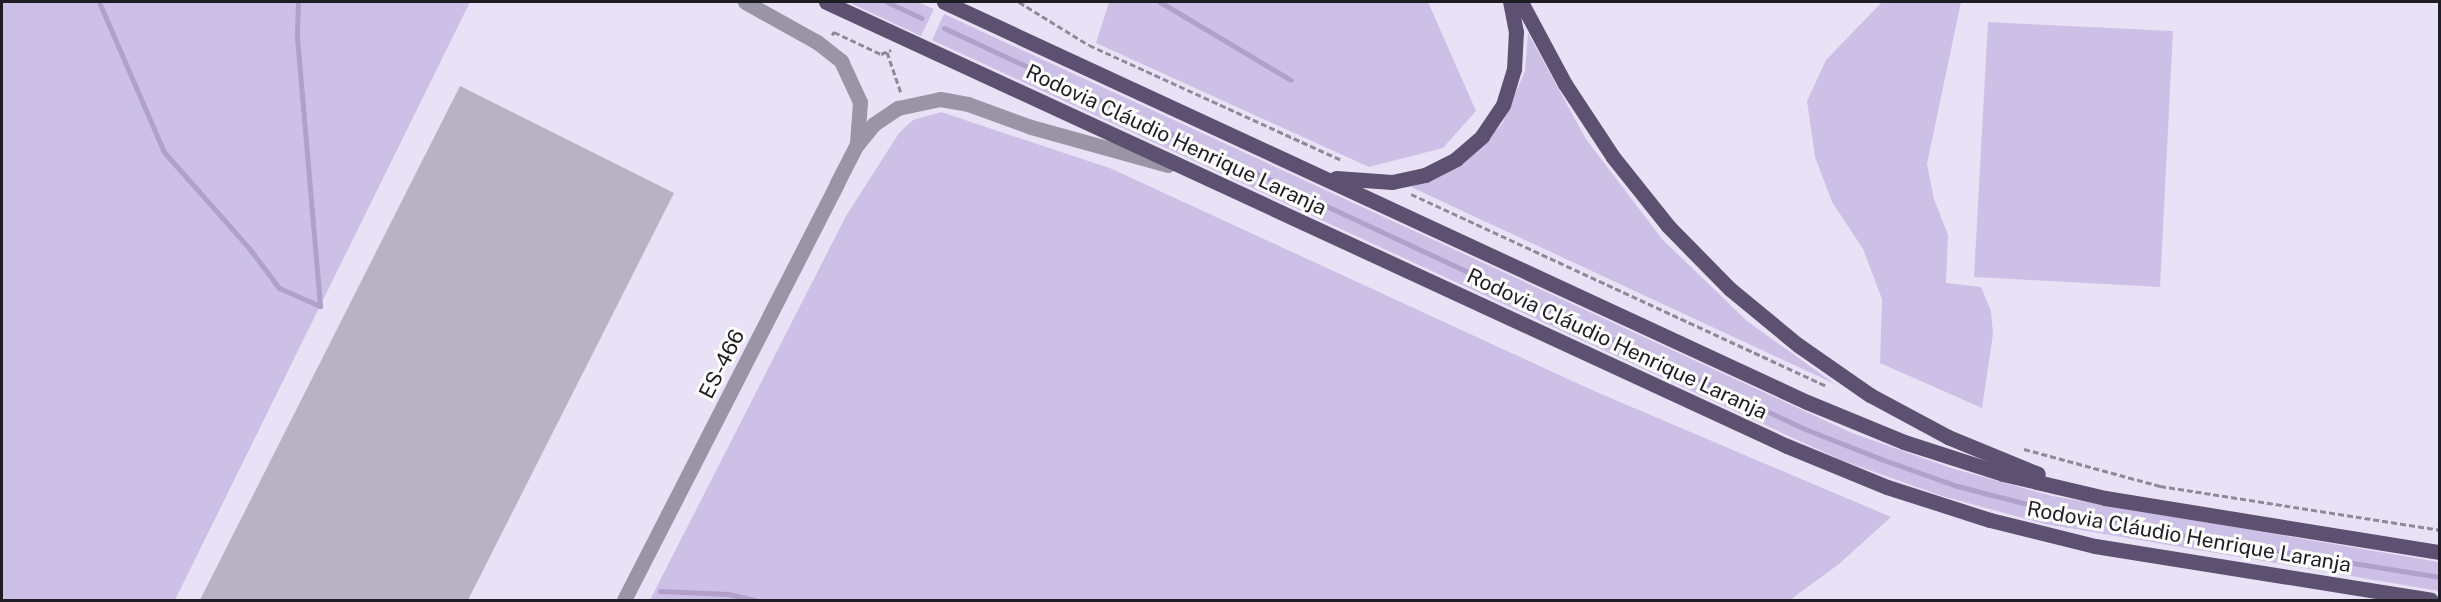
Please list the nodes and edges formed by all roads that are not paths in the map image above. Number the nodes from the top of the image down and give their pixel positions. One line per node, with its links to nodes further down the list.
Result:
1 (745, 2): 6 (street, ES-466)
2 (826, 2): 7 (main road, Rodovia Cláudio Henrique Laranja)
3 (944, 2): 8 (main road, Rodovia Cláudio Henrique Laranja)
4 (1510, 2): 8 (main road)
5 (1521, 2): 9 (main road)
6 (856, 146): 7 (street, ES-466); 11 (street, ES-466)
7 (1194, 172): 12 (main road, Rodovia Cláudio Henrique Laranja)
8 (1323, 177): 9 (main road, Rodovia Cláudio Henrique Laranja)
9 (2156, 507): 10 (main road, Rodovia Cláudio Henrique Laranja)
10 (2439, 552)
11 (624, 600)
12 (2431, 600)

